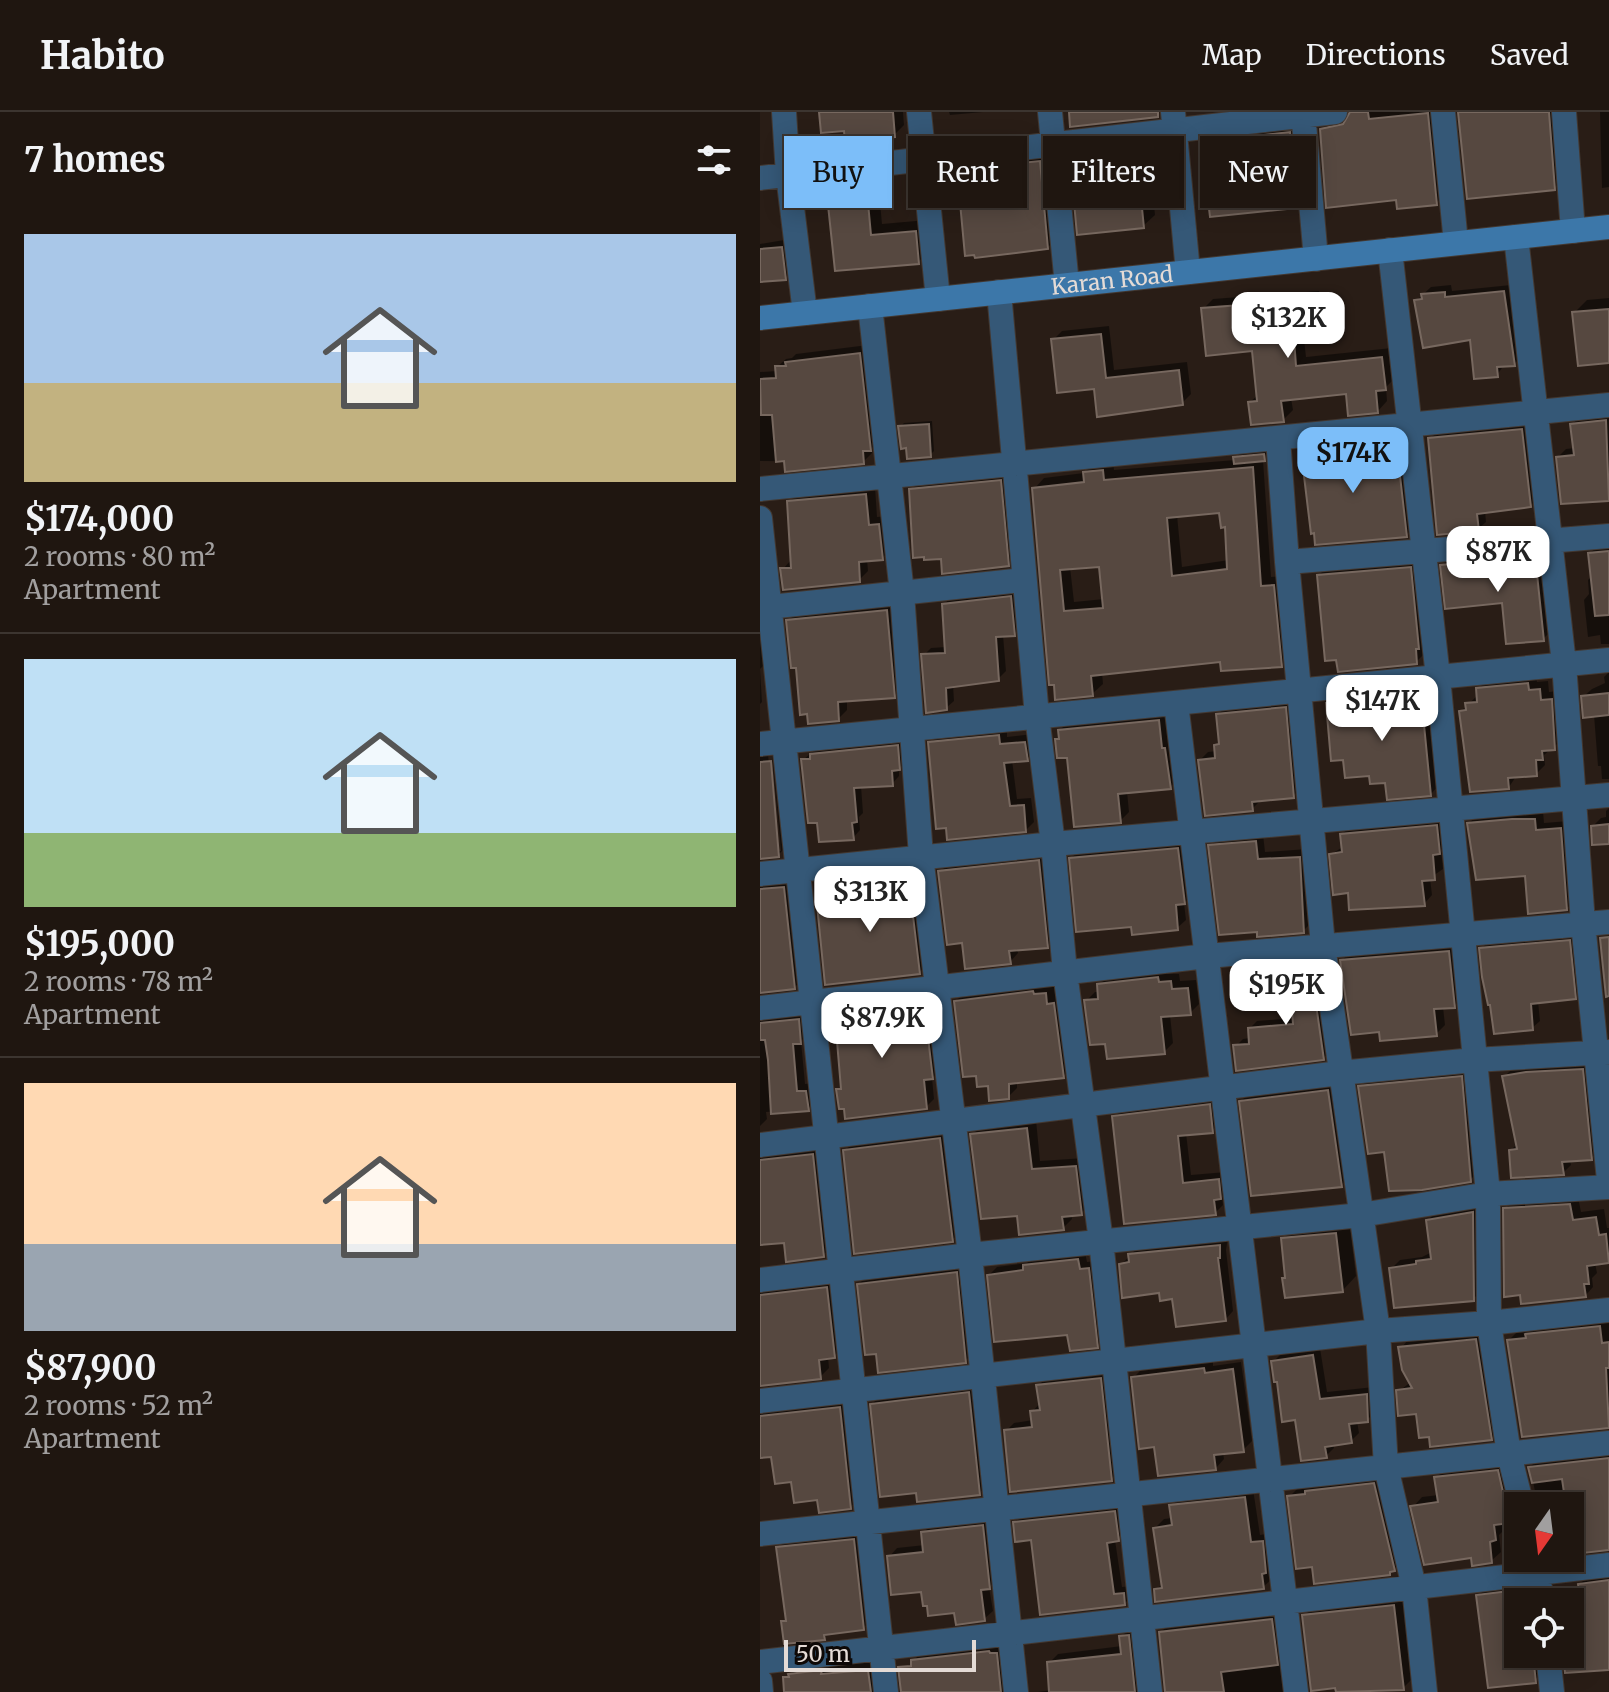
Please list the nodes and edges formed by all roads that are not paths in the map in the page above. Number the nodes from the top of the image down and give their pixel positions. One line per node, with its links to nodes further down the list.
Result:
1 (784, 112): 9 (street)
2 (919, 112): 10 (street)
3 (1050, 112): 11 (street)
4 (1335, 112): 7 (street)
5 (1443, 112): 21 (street)
6 (1564, 112): 19 (street)
7 (1303, 114): 8 (street); 23 (street)
8 (1174, 121): 12 (street); 24 (street)
9 (786, 136)
10 (921, 136)
11 (1052, 136)
12 (1095, 136)
13 (784, 175): 14 (street)
14 (760, 178)
15 (792, 208): 29 (street)
16 (928, 208): 27 (street)
17 (1059, 208): 25 (street)
18 (1609, 227): 19 (street, Karan Road)
19 (1573, 231): 20 (street, Karan Road)
20 (1516, 237): 21 (street, Karan Road); 32 (street)
21 (1456, 243): 22 (street, Karan Road)
22 (1390, 250): 23 (street, Karan Road); 33 (street)
23 (1316, 259): 24 (street, Karan Road)
24 (1188, 272): 25 (street, Karan Road)
25 (1067, 285): 26 (street, Karan Road)
26 (999, 292): 27 (street, Karan Road); 35 (street)
27 (938, 299): 28 (street, Karan Road)
28 (870, 306): 29 (street, Karan Road); 36 (street)
29 (805, 313): 30 (street, Karan Road)
30 (760, 318)
31 (1609, 405): 32 (street)
32 (1536, 413): 33 (street); 40 (street)
33 (1410, 425): 34 (street); 41 (street)
34 (1278, 438): 35 (street); 42 (street)
35 (1016, 463): 36 (street); 43 (street)
36 (890, 476): 37 (street); 44 (street)
37 (760, 489)
38 (760, 518): 45 (street)
39 (1609, 536): 40 (street)
40 (1551, 542): 41 (street); 47 (street)
41 (1424, 551): 42 (street); 48 (street)
42 (1287, 562): 49 (street)
43 (1023, 580): 44 (street); 51 (street)
44 (902, 593): 45 (street); 52 (street)
45 (765, 607): 53 (street)
46 (1609, 660): 47 (street)
47 (1564, 664): 48 (street); 55 (street)
48 (1438, 677): 49 (street); 56 (street)
49 (1300, 690): 50 (street); 57 (street)
50 (1176, 703): 51 (street); 58 (street)
51 (1037, 716): 52 (street); 59 (street)
52 (913, 729): 53 (street); 60 (street)
53 (772, 743): 61 (street)
54 (1609, 795): 55 (street)
55 (1574, 798): 56 (street); 64 (street)
56 (1451, 809): 57 (street); 65 (street)
57 (1312, 821): 58 (street); 66 (street)
58 (1192, 833): 59 (street); 67 (street)
59 (1053, 844): 60 (street); 68 (street)
60 (921, 856): 61 (street); 69 (street)
61 (796, 870): 62 (street); 70 (street)
62 (760, 874)
63 (1609, 922): 64 (street)
64 (1583, 923): 65 (street); 72 (street)
65 (1462, 933): 66 (street); 73 (street)
66 (1323, 945): 67 (street); 74 (street)
67 (1207, 956): 68 (street); 75 (street)
68 (1065, 972): 69 (street); 76 (street)
69 (937, 988): 70 (street); 77 (street)
70 (812, 1002): 71 (street); 78 (street)
71 (760, 1008)
72 (1602, 1052): 73 (street); 80 (street)
73 (1474, 1060): 74 (street); 82 (street)
74 (1340, 1073): 75 (street); 83 (street)
75 (1223, 1089): 76 (street); 84 (street)
76 (1083, 1104): 77 (street); 85 (street)
77 (953, 1119): 78 (street); 86 (street)
78 (827, 1138): 79 (street); 87 (street)
79 (760, 1145)
80 (1609, 1180)
81 (1609, 1187): 82 (street)
82 (1488, 1194): 83 (street); 90 (street)
83 (1361, 1215): 84 (street); 91 (street)
84 (1240, 1227): 85 (street); 92 (street)
85 (1101, 1241): 86 (street); 93 (street)
86 (970, 1255): 87 (street); 94 (street)
87 (841, 1271): 88 (street); 95 (street)
88 (760, 1280)
89 (1609, 1310): 90 (street)
90 (1489, 1323): 91 (street); 98 (street)
91 (1378, 1331): 92 (street); 99 (street)
92 (1254, 1346): 93 (street); 100 (street)
93 (1113, 1362): 94 (street); 102 (street)
94 (984, 1377): 95 (street); 103 (street)
95 (854, 1391): 96 (street); 104 (street)
96 (760, 1401)
97 (1609, 1443): 98 (street)
98 (1509, 1454): 99 (street); 101 (street)
99 (1386, 1467): 100 (street); 109 (street)
100 (1270, 1479): 102 (street); 110 (street)
101 (1518, 1492)
102 (1128, 1494): 103 (street); 111 (street)
103 (997, 1507): 104 (street); 112 (street)
104 (868, 1522): 105 (street); 113 (street)
105 (760, 1534)
106 (1584, 1565): 107 (street)
107 (1609, 1565)
108 (1504, 1572): 109 (street)
109 (1414, 1587): 110 (street); 122 (street)
110 (1285, 1601): 111 (street); 121 (street)
111 (1141, 1618): 112 (street); 120 (street)
112 (1008, 1632): 113 (street); 119 (street)
113 (882, 1648): 114 (street); 118 (street)
114 (760, 1662)
115 (1549, 1668): 123 (street)
116 (760, 1681): 117 (street)
117 (761, 1692)
118 (886, 1692)
119 (1016, 1692)
120 (1150, 1692)
121 (1296, 1692)
122 (1425, 1692)
123 (1552, 1692)

